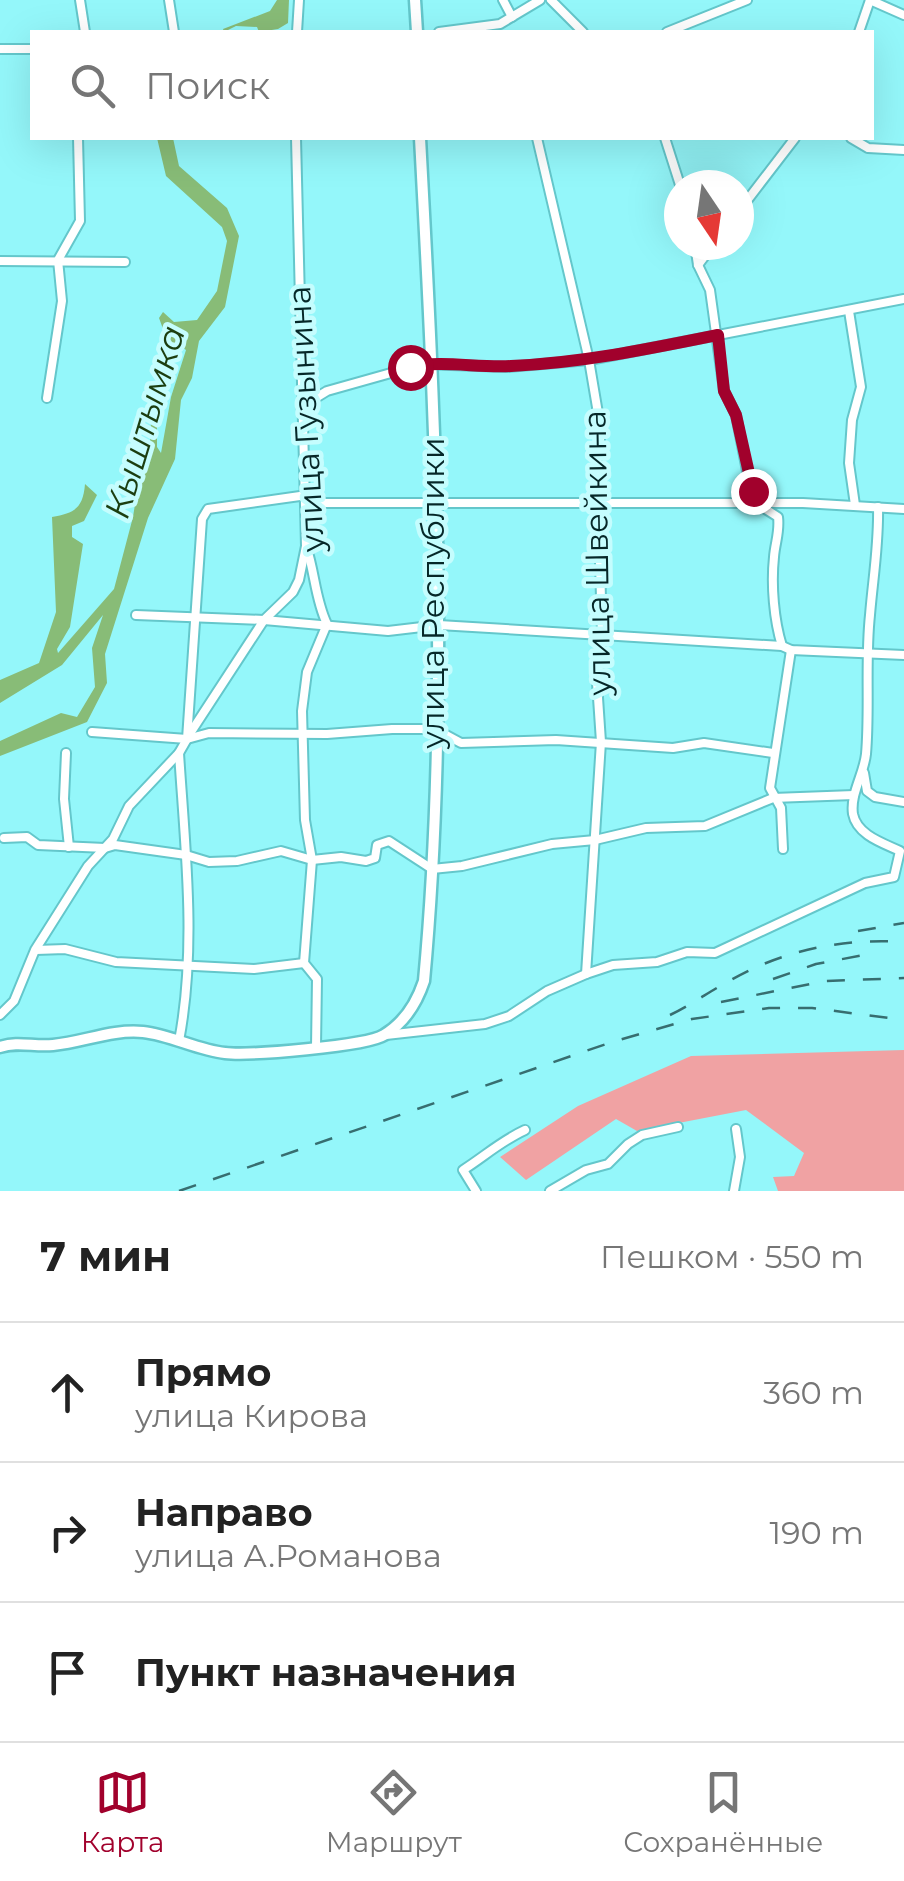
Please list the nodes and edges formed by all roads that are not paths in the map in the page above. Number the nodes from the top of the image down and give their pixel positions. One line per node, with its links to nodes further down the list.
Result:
1 (80, 0): 13 (street)
2 (169, 0): 14 (street)
3 (299, 0): 15 (street)
4 (415, 0): 16 (main road)
5 (503, 0): 11 (street)
6 (540, 0): 11 (street)
7 (551, 0): 18 (street)
8 (746, 0): 19 (street)
9 (870, 0): 10 (street); 20 (street)
10 (904, 15)
11 (512, 18): 12 (street)
12 (503, 28): 17 (street)
13 (85, 30)
14 (174, 30)
15 (297, 30)
16 (416, 30)
17 (471, 30)
18 (581, 30)
19 (672, 30)
20 (860, 30)
21 (0, 48): 22 (street)
22 (30, 50)
23 (78, 140): 33 (street)
24 (296, 140): 45 (street, улица Гузынина)
25 (420, 140): 43 (main road, улица Республики)
26 (536, 140): 42 (street, улица Швейкина)
27 (666, 140): 31 (street)
28 (793, 140): 32 (street)
29 (854, 140): 30 (street)
30 (904, 150)
31 (675, 170)
32 (754, 191)
33 (58, 260): 36 (street); 37 (street); 44 (street)
34 (698, 260): 38 (street)
35 (702, 260): 38 (street)
36 (0, 261)
37 (126, 262)
38 (698, 265): 41 (street)
39 (904, 299): 40 (street)
40 (850, 311): 41 (street); 50 (street)
41 (718, 335): 42 (street); 49 (street)
42 (589, 360): 43 (street); 48 (street, улица Швейкина)
43 (429, 364): 45 (street); 47 (main road, улица Республики)
44 (47, 398)
45 (301, 407): 46 (street, улица Гузынина)
46 (307, 495): 47 (street); 53 (street, улица Гузынина); 55 (street)
47 (434, 501): 48 (street); 58 (main road, улица Республики)
48 (598, 503): 49 (street); 59 (street, улица Швейкина)
49 (756, 503): 50 (street); 60 (street)
50 (855, 505): 51 (street)
51 (878, 507): 52 (street); 62 (street)
52 (904, 510)
53 (306, 546): 56 (street); 57 (street, улица Гузынина)
54 (136, 616): 55 (street)
55 (193, 618): 56 (street); 66 (street)
56 (264, 620): 57 (street); 66 (street)
57 (327, 624): 58 (street); 65 (street)
58 (440, 625): 59 (street); 63 (main road, улица Республики)
59 (602, 635): 60 (street); 67 (street, улица Швейкина)
60 (787, 648): 62 (street); 70 (street)
61 (904, 655): 62 (street)
62 (868, 656): 71 (street)
63 (435, 730): 65 (street); 67 (street); 83 (main road, улица Республики)
64 (92, 732): 66 (street)
65 (303, 732): 66 (street); 82 (street)
66 (186, 739): 69 (street)
67 (601, 742): 70 (street); 76 (street, улица Швейкина)
68 (66, 752): 77 (street)
69 (179, 752): 78 (street); 81 (street)
70 (773, 752): 73 (street)
71 (864, 773): 72 (street); 74 (street)
72 (854, 795): 73 (street); 80 (street)
73 (773, 798): 76 (street); 79 (street)
74 (904, 802)
75 (4, 838): 77 (street)
76 (595, 840): 83 (street); 87 (street, улица Швейкина)
77 (69, 847): 78 (street)
78 (105, 848): 81 (street); 84 (street)
79 (784, 849)
80 (902, 852): 87 (street)
81 (186, 855): 82 (street); 86 (street)
82 (312, 860): 83 (street); 85 (street)
83 (432, 869): 89 (main road, улица Республики)
84 (35, 950): 86 (street); 88 (street)
85 (304, 963): 86 (street); 91 (street)
86 (186, 966): 90 (street)
87 (586, 974): 89 (street)
88 (0, 1015)
89 (385, 1035): 91 (main road)
90 (179, 1041): 91 (main road); 92 (main road)
91 (316, 1046)
92 (1, 1047)
93 (678, 1127): 97 (street)
94 (736, 1129): 98 (street)
95 (525, 1130): 96 (street)
96 (476, 1191)
97 (550, 1191)
98 (734, 1191)

